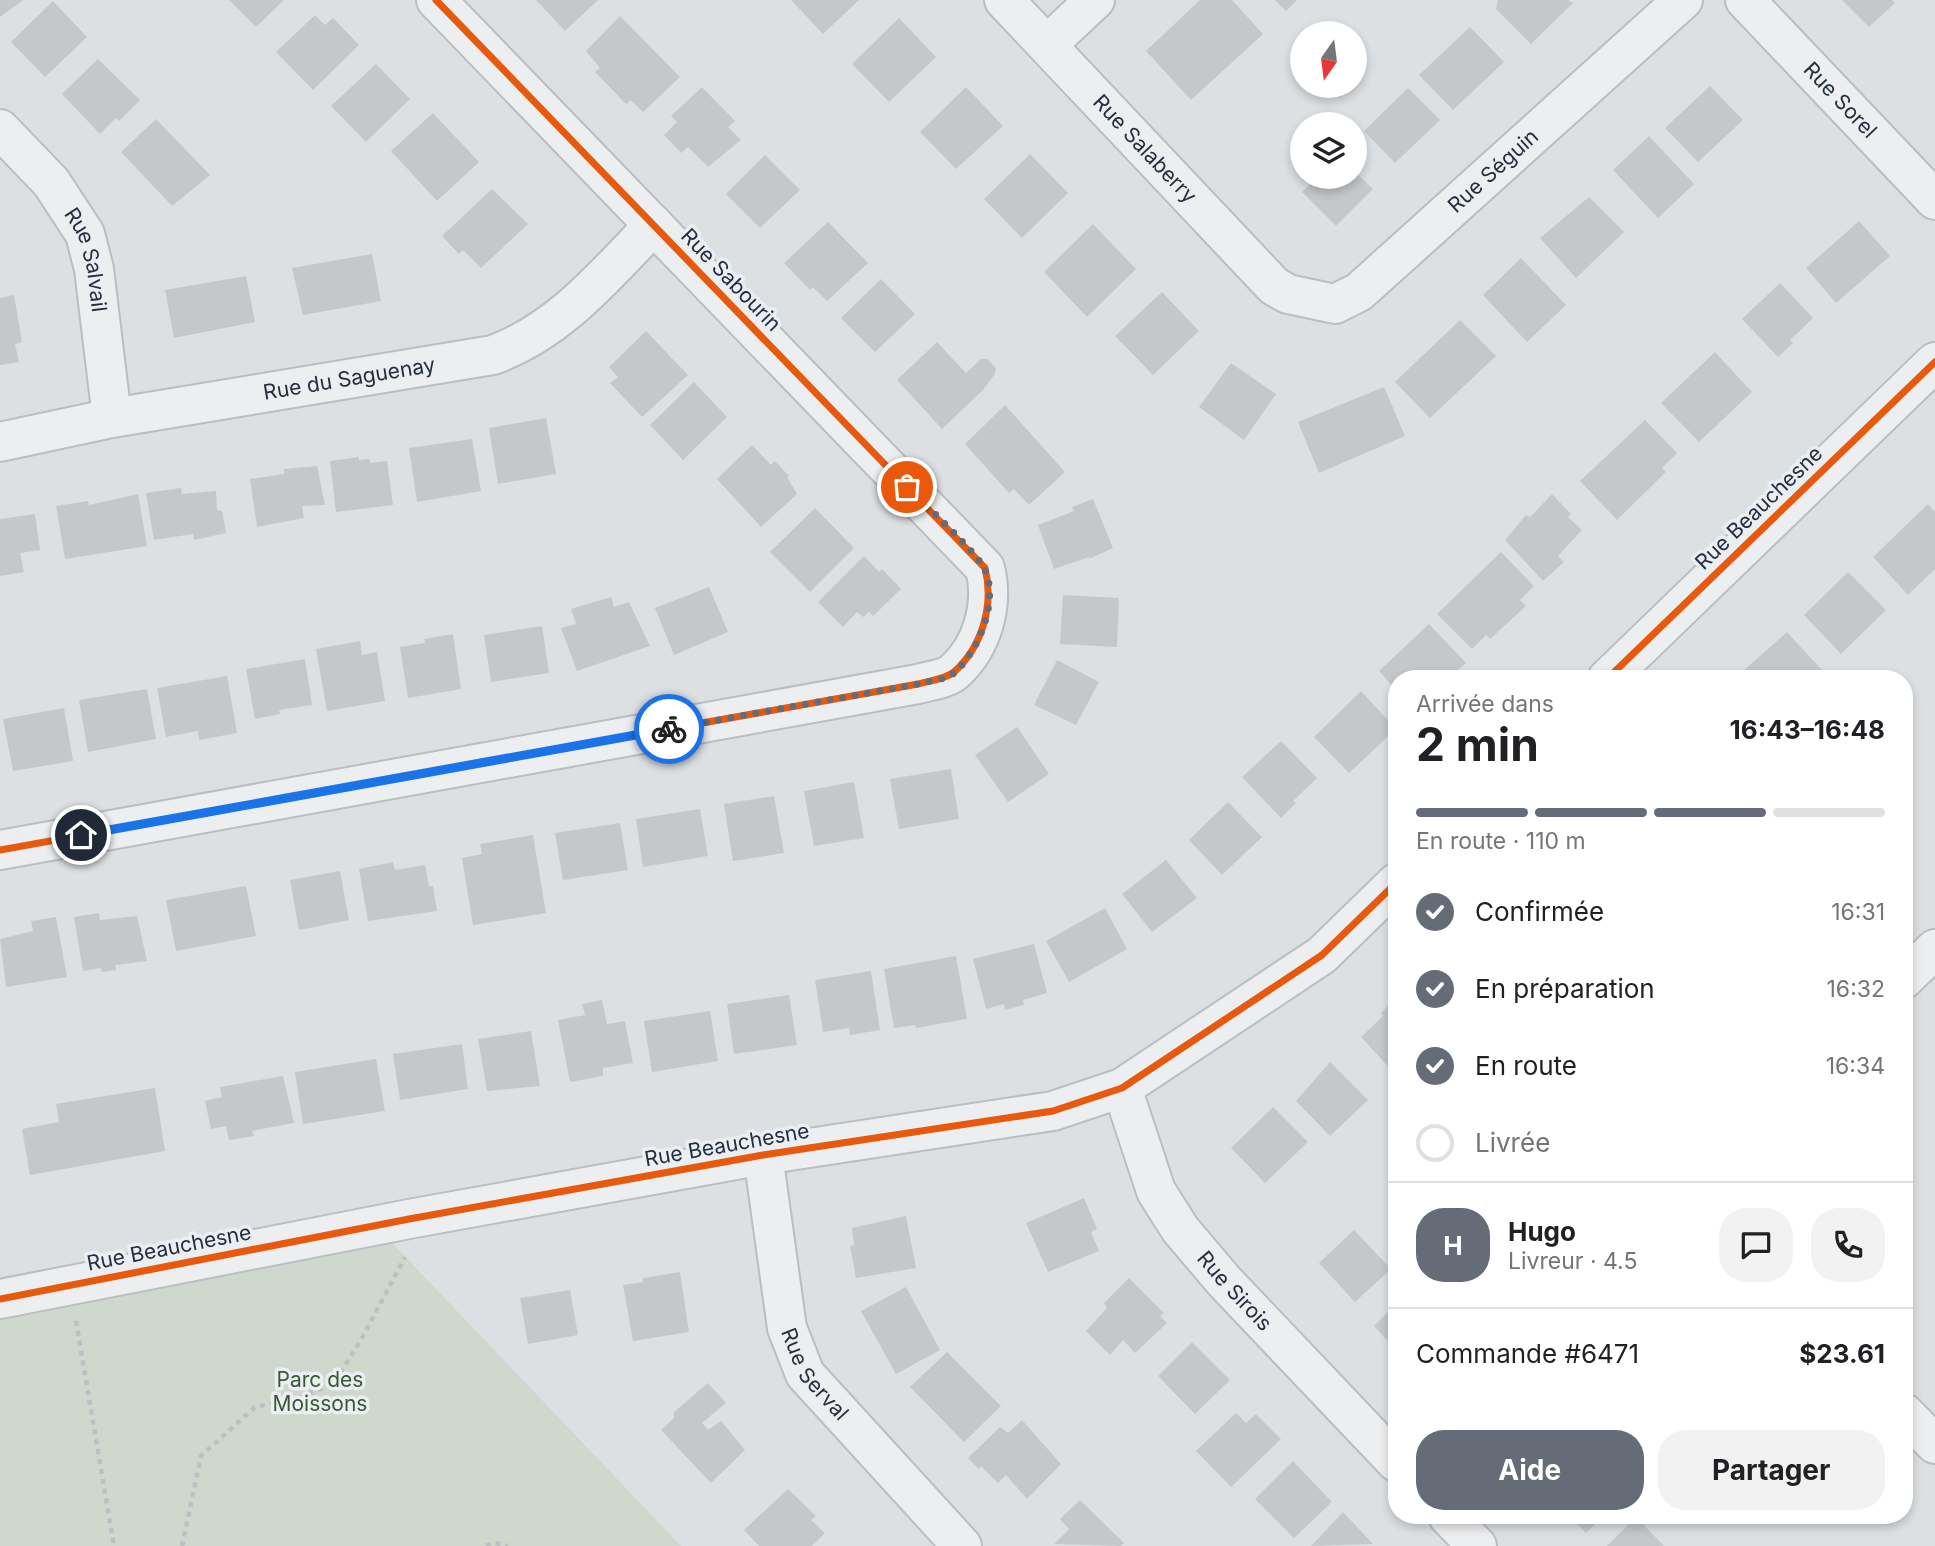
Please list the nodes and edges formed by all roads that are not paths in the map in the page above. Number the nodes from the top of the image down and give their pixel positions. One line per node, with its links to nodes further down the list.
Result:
1 (436, 0): 9 (street, Rue Sabourin)
2 (1004, 0): 6 (street, Rue Salaberry)
3 (1095, 0): 6 (street)
4 (1683, 0): 10 (street, Rue Séguin)
5 (1745, 0): 8 (street, Rue Sorel)
6 (1047, 45): 10 (street, Rue Salaberry)
7 (0, 129): 12 (street, Rue Salvail)
8 (1935, 200)
9 (654, 225): 12 (street, Rue du Saguenay); 15 (street, Rue Sabourin)
10 (1289, 294)
11 (1935, 362): 14 (street, Rue Beauchesne)
12 (113, 418): 13 (street, Rue du Saguenay)
13 (0, 442)
14 (1616, 670)
15 (0, 849)
16 (1388, 891): 19 (street, Rue Beauchesne)
17 (1935, 949): 18 (street)
18 (1913, 970)
19 (1122, 1088): 20 (street, Rue Beauchesne); 24 (street, Rue Sirois)
20 (763, 1155): 21 (street, Rue Beauchesne); 26 (street, Rue Serval)
21 (0, 1299)
22 (1913, 1422): 23 (street)
23 (1935, 1444)
24 (1388, 1454)
25 (1456, 1524): 27 (street)
26 (962, 1546)
27 (1477, 1546)

